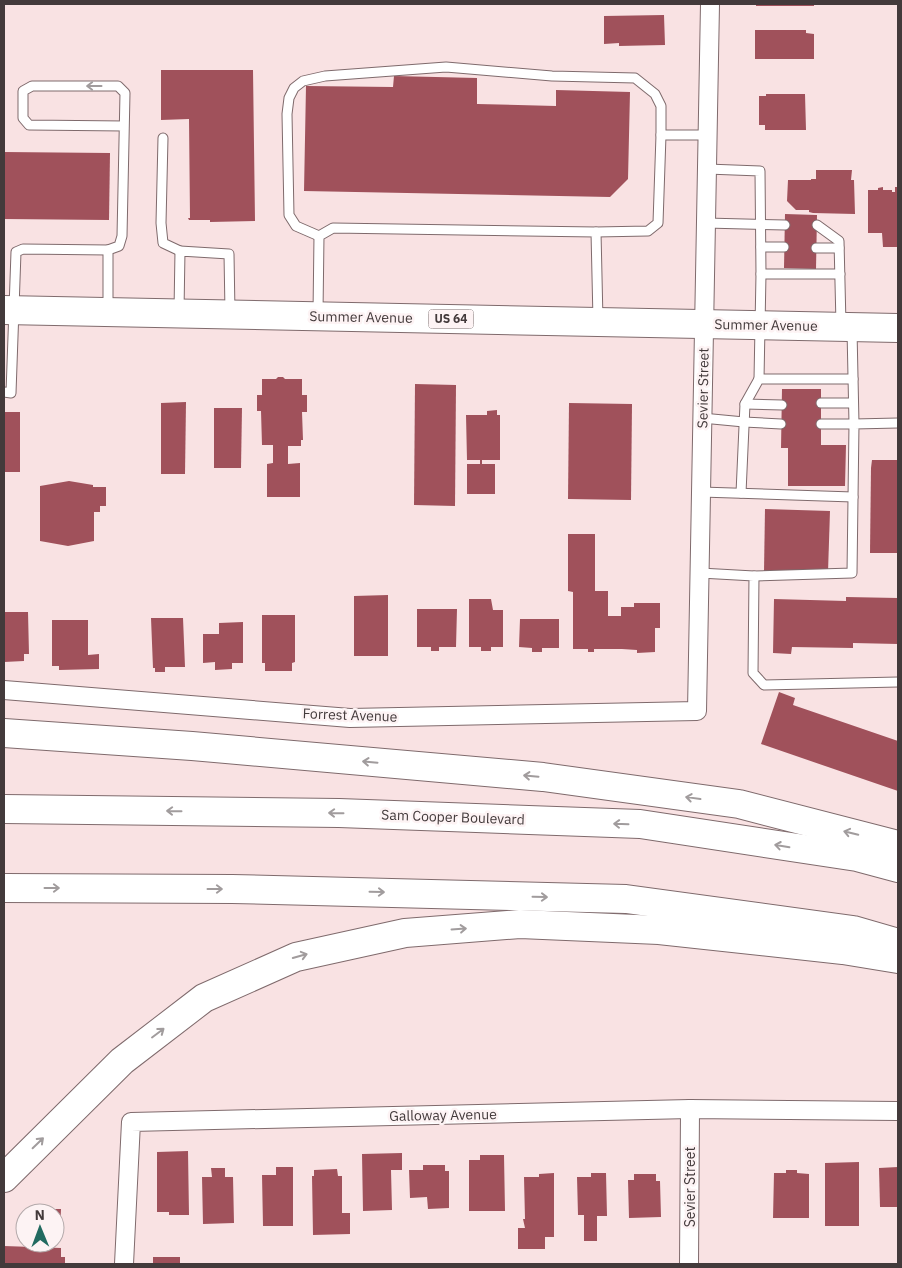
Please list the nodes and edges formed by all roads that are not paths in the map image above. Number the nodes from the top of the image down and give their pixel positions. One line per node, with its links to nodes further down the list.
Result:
1 (710, 4): 3 (street, Sevier Street)
2 (124, 126): 2 (lane, one-way to 2); 17 (lane)
3 (708, 134): 4 (lane); 6 (street, Sevier Street)
4 (661, 135): 11 (lane); 12 (lane)
5 (163, 138): 18 (lane)
6 (707, 169): 7 (street, Sevier Street); 8 (lane)
7 (706, 223): 8 (lane); 27 (street, Sevier Street)
8 (761, 224): 9 (lane); 13 (lane)
9 (784, 225)
10 (817, 225): 16 (lane)
11 (596, 232): 12 (lane); 26 (lane)
12 (319, 236): 25 (lane)
13 (761, 247): 14 (lane); 19 (lane)
14 (784, 248)
15 (816, 248): 16 (lane)
16 (839, 248): 20 (lane)
17 (108, 250): 21 (lane); 22 (lane)
18 (180, 251): 23 (lane); 24 (lane)
19 (762, 274): 20 (lane); 28 (lane)
20 (840, 274): 29 (lane)
21 (9, 310): 22 (main road, Summer Avenue / US 64); 33 (lane)
22 (108, 312): 23 (main road, Summer Avenue / US 64)
23 (180, 314): 24 (main road, Summer Avenue / US 64)
24 (230, 315): 25 (main road, Summer Avenue / US 64)
25 (318, 316): 26 (main road, Summer Avenue / US 64)
26 (598, 322): 27 (main road, Summer Avenue / US 64)
27 (704, 324): 28 (main road, Summer Avenue / US 64); 38 (street, Sevier Street)
28 (760, 325): 29 (main road, Summer Avenue / US 64); 31 (lane)
29 (846, 327): 30 (main road, Summer Avenue / US 64); 32 (lane)
30 (898, 328)
31 (759, 379): 32 (lane); 36 (lane)
32 (853, 379): 35 (lane)
33 (4, 392)
34 (821, 403): 35 (lane)
35 (854, 403): 43 (lane)
36 (745, 404): 37 (lane); 39 (lane)
37 (782, 405)
38 (702, 418): 39 (lane); 44 (street, Sevier Street)
39 (744, 422): 41 (lane); 45 (lane)
40 (898, 423): 43 (lane)
41 (781, 424)
42 (821, 424): 43 (lane)
43 (854, 424): 46 (lane)
44 (701, 492): 45 (lane); 47 (street, Sevier Street)
45 (741, 493): 46 (lane)
46 (853, 498): 48 (lane)
47 (700, 573): 48 (lane); 51 (street, Sevier Street)
48 (754, 576): 49 (lane)
49 (898, 682)
50 (4, 690): 51 (street, Forrest Avenue)
51 (697, 712)
52 (4, 733): 54 (main road, one-way to 52)
53 (4, 809): 55 (main road, Sam Cooper Boulevard, one-way to 53)
54 (898, 845)
55 (898, 868)
56 (4, 888): 57 (main road, one-way to 57)
57 (898, 943)
58 (898, 958): 61 (main road, one-way to 58)
59 (690, 1109): 60 (street, Galloway Avenue); 62 (street, Galloway Avenue); 63 (street, Sevier Street)
60 (898, 1111)
61 (4, 1178)
62 (124, 1264)
63 (689, 1264)

